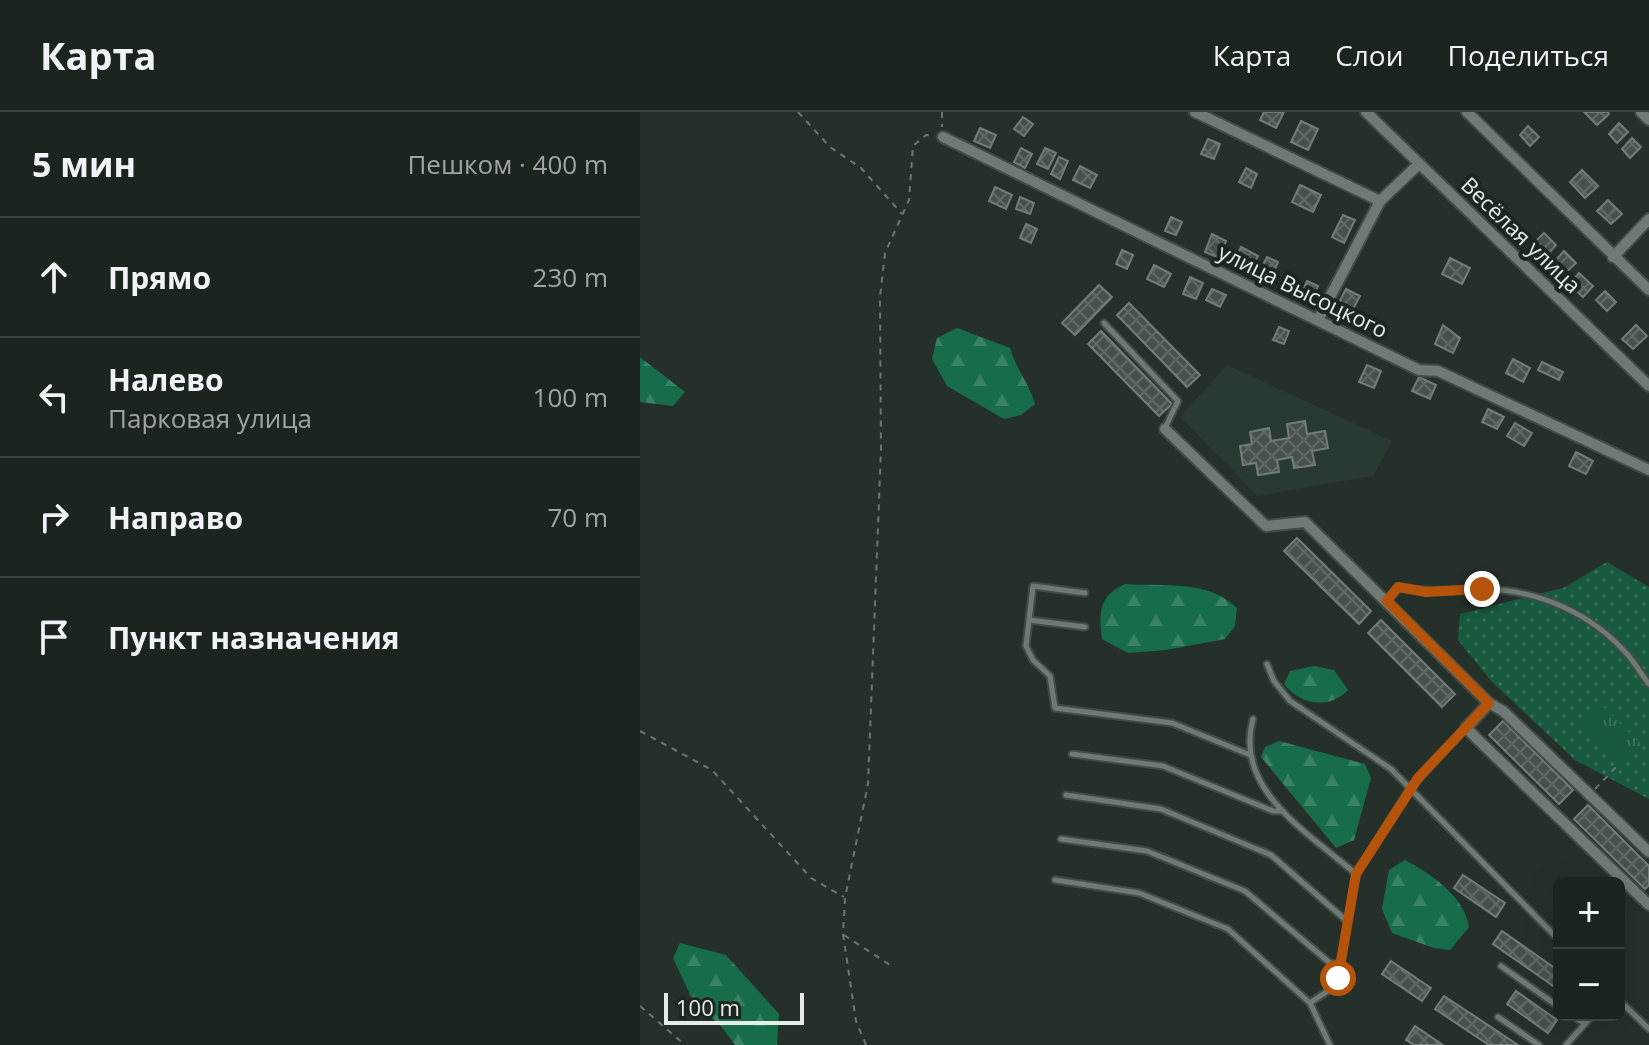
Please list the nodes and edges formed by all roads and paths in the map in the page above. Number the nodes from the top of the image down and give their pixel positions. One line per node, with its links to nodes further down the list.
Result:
1 (798, 112): 11 (path)
2 (942, 112): 8 (path)
3 (1195, 112): 10 (street)
4 (1366, 112): 9 (street, Весёлая улица)
5 (1467, 112): 13 (street)
6 (1641, 112): 7 (street)
7 (1649, 120)
8 (943, 137): 11 (path); 15 (street, улица Высоцкого)
9 (1419, 164): 10 (street); 17 (street, Весёлая улица)
10 (1380, 201): 15 (street)
11 (902, 215): 43 (path)
12 (1649, 219): 13 (street)
13 (1613, 257): 14 (street)
14 (1649, 290)
15 (1318, 320): 19 (street, улица Высоцкого)
16 (1104, 323): 18 (lane)
17 (1649, 386)
18 (1165, 429): 21 (street)
19 (1649, 470)
20 (1085, 593): 22 (lane)
21 (1387, 601): 25 (lane); 26 (street)
22 (1029, 620): 23 (lane); 31 (lane)
23 (1085, 627)
24 (1267, 664): 33 (lane)
25 (1649, 684)
26 (1489, 703): 28 (street); 35 (street)
27 (1253, 719): 31 (lane)
28 (1466, 728): 33 (lane); 44 (street)
29 (640, 731): 43 (path)
30 (1072, 754): 36 (lane)
31 (1248, 754): 36 (lane)
32 (1618, 765): 35 (path)
33 (1409, 790): 41 (lane); 47 (lane)
34 (1066, 795): 45 (lane)
35 (1589, 795): 39 (street)
36 (1282, 811): 41 (lane)
37 (1649, 832): 39 (street)
38 (1061, 839): 49 (lane)
39 (1639, 842): 40 (street)
40 (1649, 852)
41 (1356, 874): 45 (lane)
42 (1055, 880): 51 (lane)
43 (845, 898): 46 (path)
44 (1647, 898)
45 (1349, 922): 49 (lane)
46 (843, 934): 48 (path); 61 (path)
47 (1553, 934)
48 (890, 965)
49 (1341, 965): 51 (lane)
50 (1501, 966): 52 (lane)
51 (1310, 1003): 62 (lane)
52 (1553, 1003)
53 (640, 1006): 60 (path)
54 (1625, 1006): 59 (lane)
55 (1498, 1017): 63 (lane)
56 (1580, 1021): 58 (lane)
57 (1588, 1021): 58 (lane)
58 (1585, 1024): 64 (lane)
59 (1649, 1029)
60 (685, 1045)
61 (866, 1045)
62 (1330, 1045)
63 (1539, 1045)
64 (1566, 1045)

